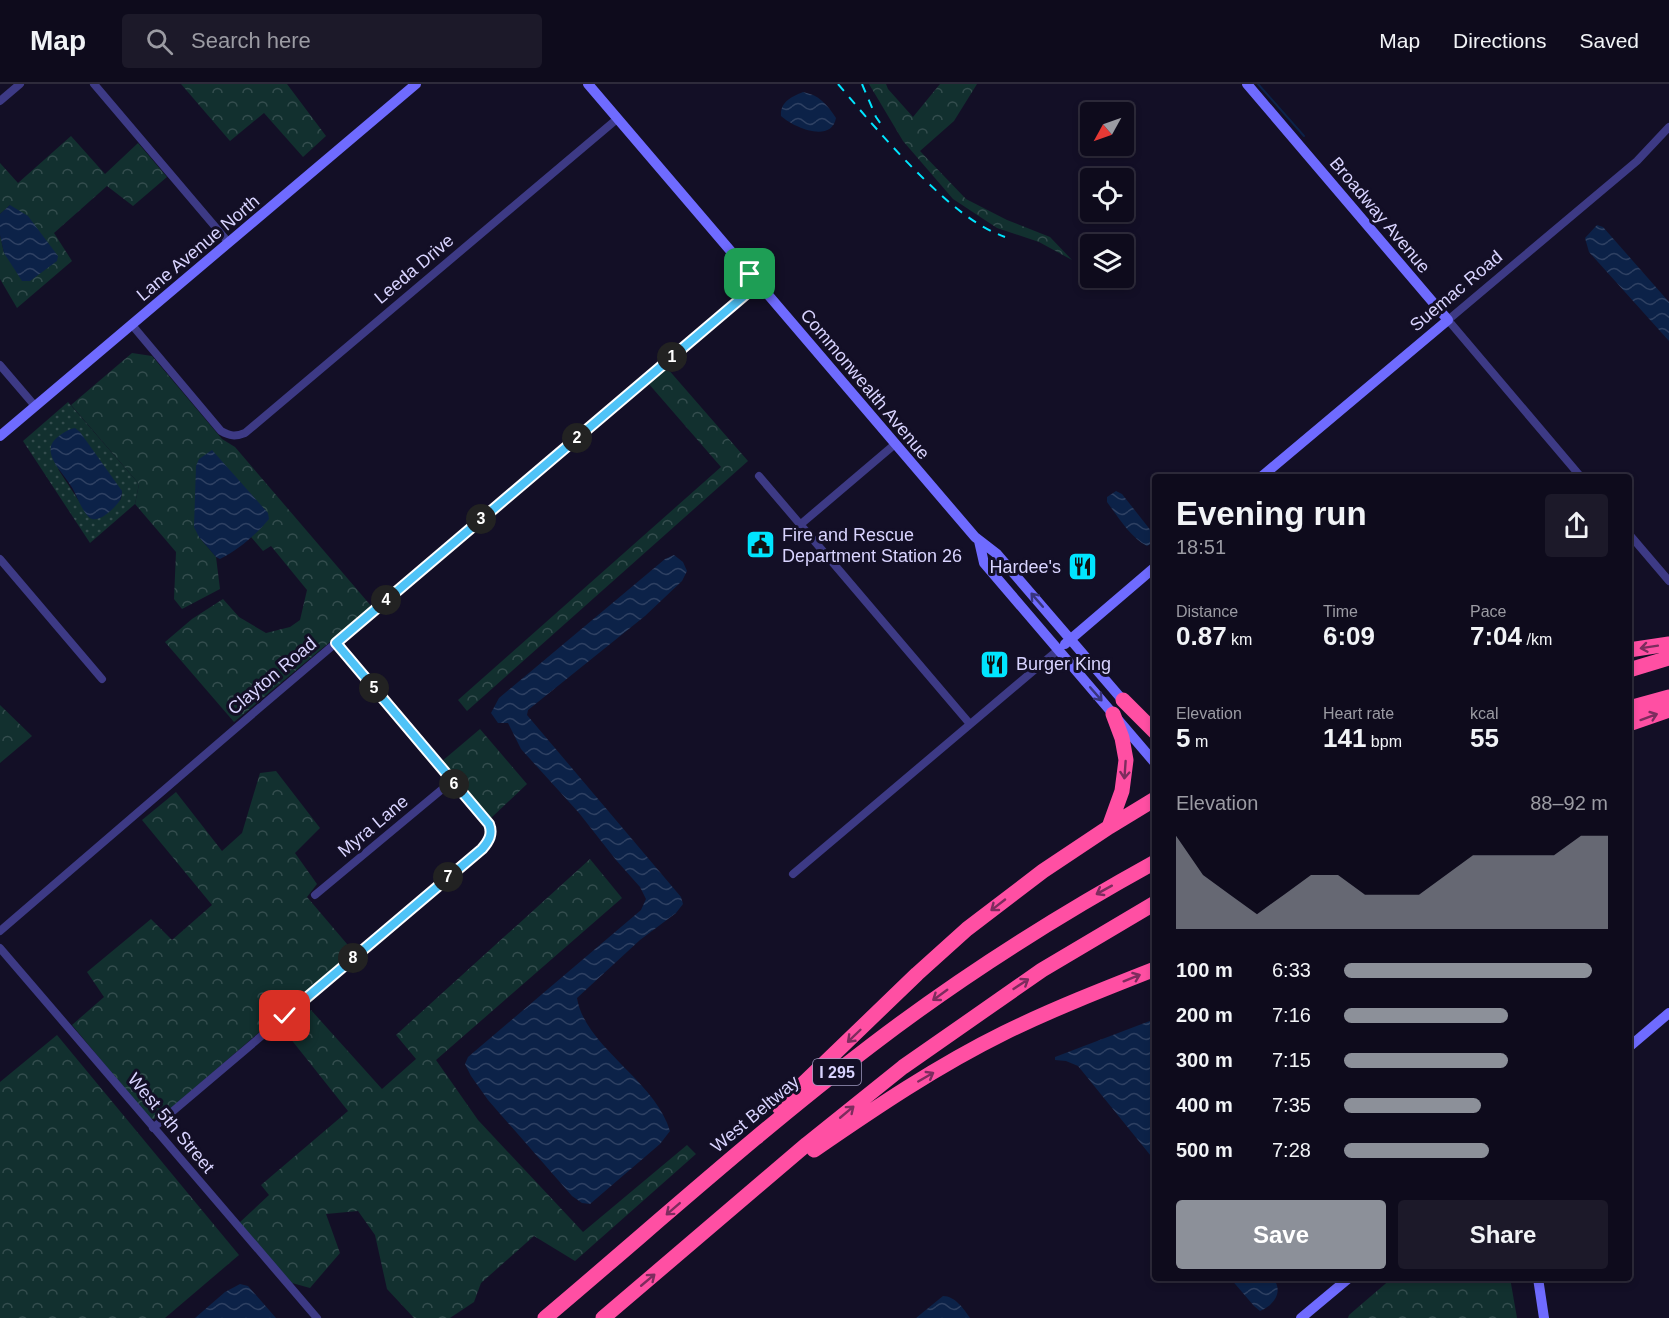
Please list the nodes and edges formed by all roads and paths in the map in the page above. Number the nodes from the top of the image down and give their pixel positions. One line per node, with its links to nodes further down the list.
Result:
1 (20, 84): 6 (street)
2 (93, 84): 9 (street)
3 (416, 84): 9 (main road, Lane Avenue North)
4 (588, 84): 7 (main road, Commonwealth Avenue)
5 (1247, 84): 11 (main road, Broadway Avenue)
6 (0, 101)
7 (617, 119): 10 (main road, Commonwealth Avenue); 12 (street, Leeda Drive)
8 (1669, 127): 11 (street, Suemac Road)
9 (229, 243): 12 (main road, Lane Avenue North)
10 (758, 284): 16 (main road, Commonwealth Avenue); 27 (street, Clayton Road)
11 (1448, 320): 17 (main road, Suemac Road); 18 (street, Broadway Avenue)
12 (132, 325): 14 (main road, Lane Avenue North)
13 (0, 364): 14 (street)
14 (35, 406): 15 (main road, Lane Avenue North)
15 (0, 436)
16 (894, 445): 20 (street); 22 (main road, Commonwealth Avenue)
17 (1265, 474)
18 (1578, 474)
19 (759, 476): 20 (street)
20 (801, 524): 40 (street)
21 (1632, 538): 25 (street)
22 (979, 541): 26 (main road, Commonwealth Avenue, one-way to 22); 29 (main road, Commonwealth Avenue)
23 (0, 559): 33 (street)
24 (1152, 570): 26 (main road)
25 (1669, 581)
26 (1071, 639): 29 (main road); 35 (main road, Commonwealth Avenue)
27 (336, 643): 44 (street); 51 (street, Clayton Road)
28 (1669, 644): 30 (highway, one-way to 30)
29 (1058, 650): 38 (main road, Commonwealth Avenue, one-way to 38); 40 (street)
30 (1632, 650)
31 (1669, 658): 32 (highway)
32 (1632, 669)
33 (102, 679)
34 (1669, 697): 36 (highway)
35 (1123, 700): 41 (highway); 42 (main road, Commonwealth Avenue)
36 (1632, 707)
37 (1669, 710): 39 (highway, one-way to 37)
38 (1113, 714): 43 (main road, Commonwealth Avenue); 46 (highway, one-way to 46)
39 (1632, 723)
40 (970, 724): 48 (street)
41 (1152, 729)
42 (1152, 734)
43 (1152, 760)
44 (452, 781): 49 (street, Myra Lane); 56 (street)
45 (1152, 801): 46 (highway)
46 (1109, 827): 57 (highway, one-way to 57)
47 (1152, 864): 57 (highway, West Beltway / I 295, one-way to 57)
48 (793, 874)
49 (315, 895)
50 (1152, 905): 58 (highway, I 295, one-way to 50)
51 (0, 931)
52 (0, 948): 56 (street, West 5th Street)
53 (1152, 970): 58 (highway, one-way to 53)
54 (1669, 1013): 55 (main road)
55 (1632, 1044)
56 (153, 1128): 61 (street, West 5th Street)
57 (691, 1193): 62 (highway, West Beltway / I 295, one-way to 62)
58 (738, 1203): 63 (highway, I 295, one-way to 58)
59 (1345, 1281): 64 (main road)
60 (1538, 1281): 65 (main road)
61 (317, 1318)
62 (545, 1318)
63 (603, 1318)
64 (1301, 1318)
65 (1544, 1318)

